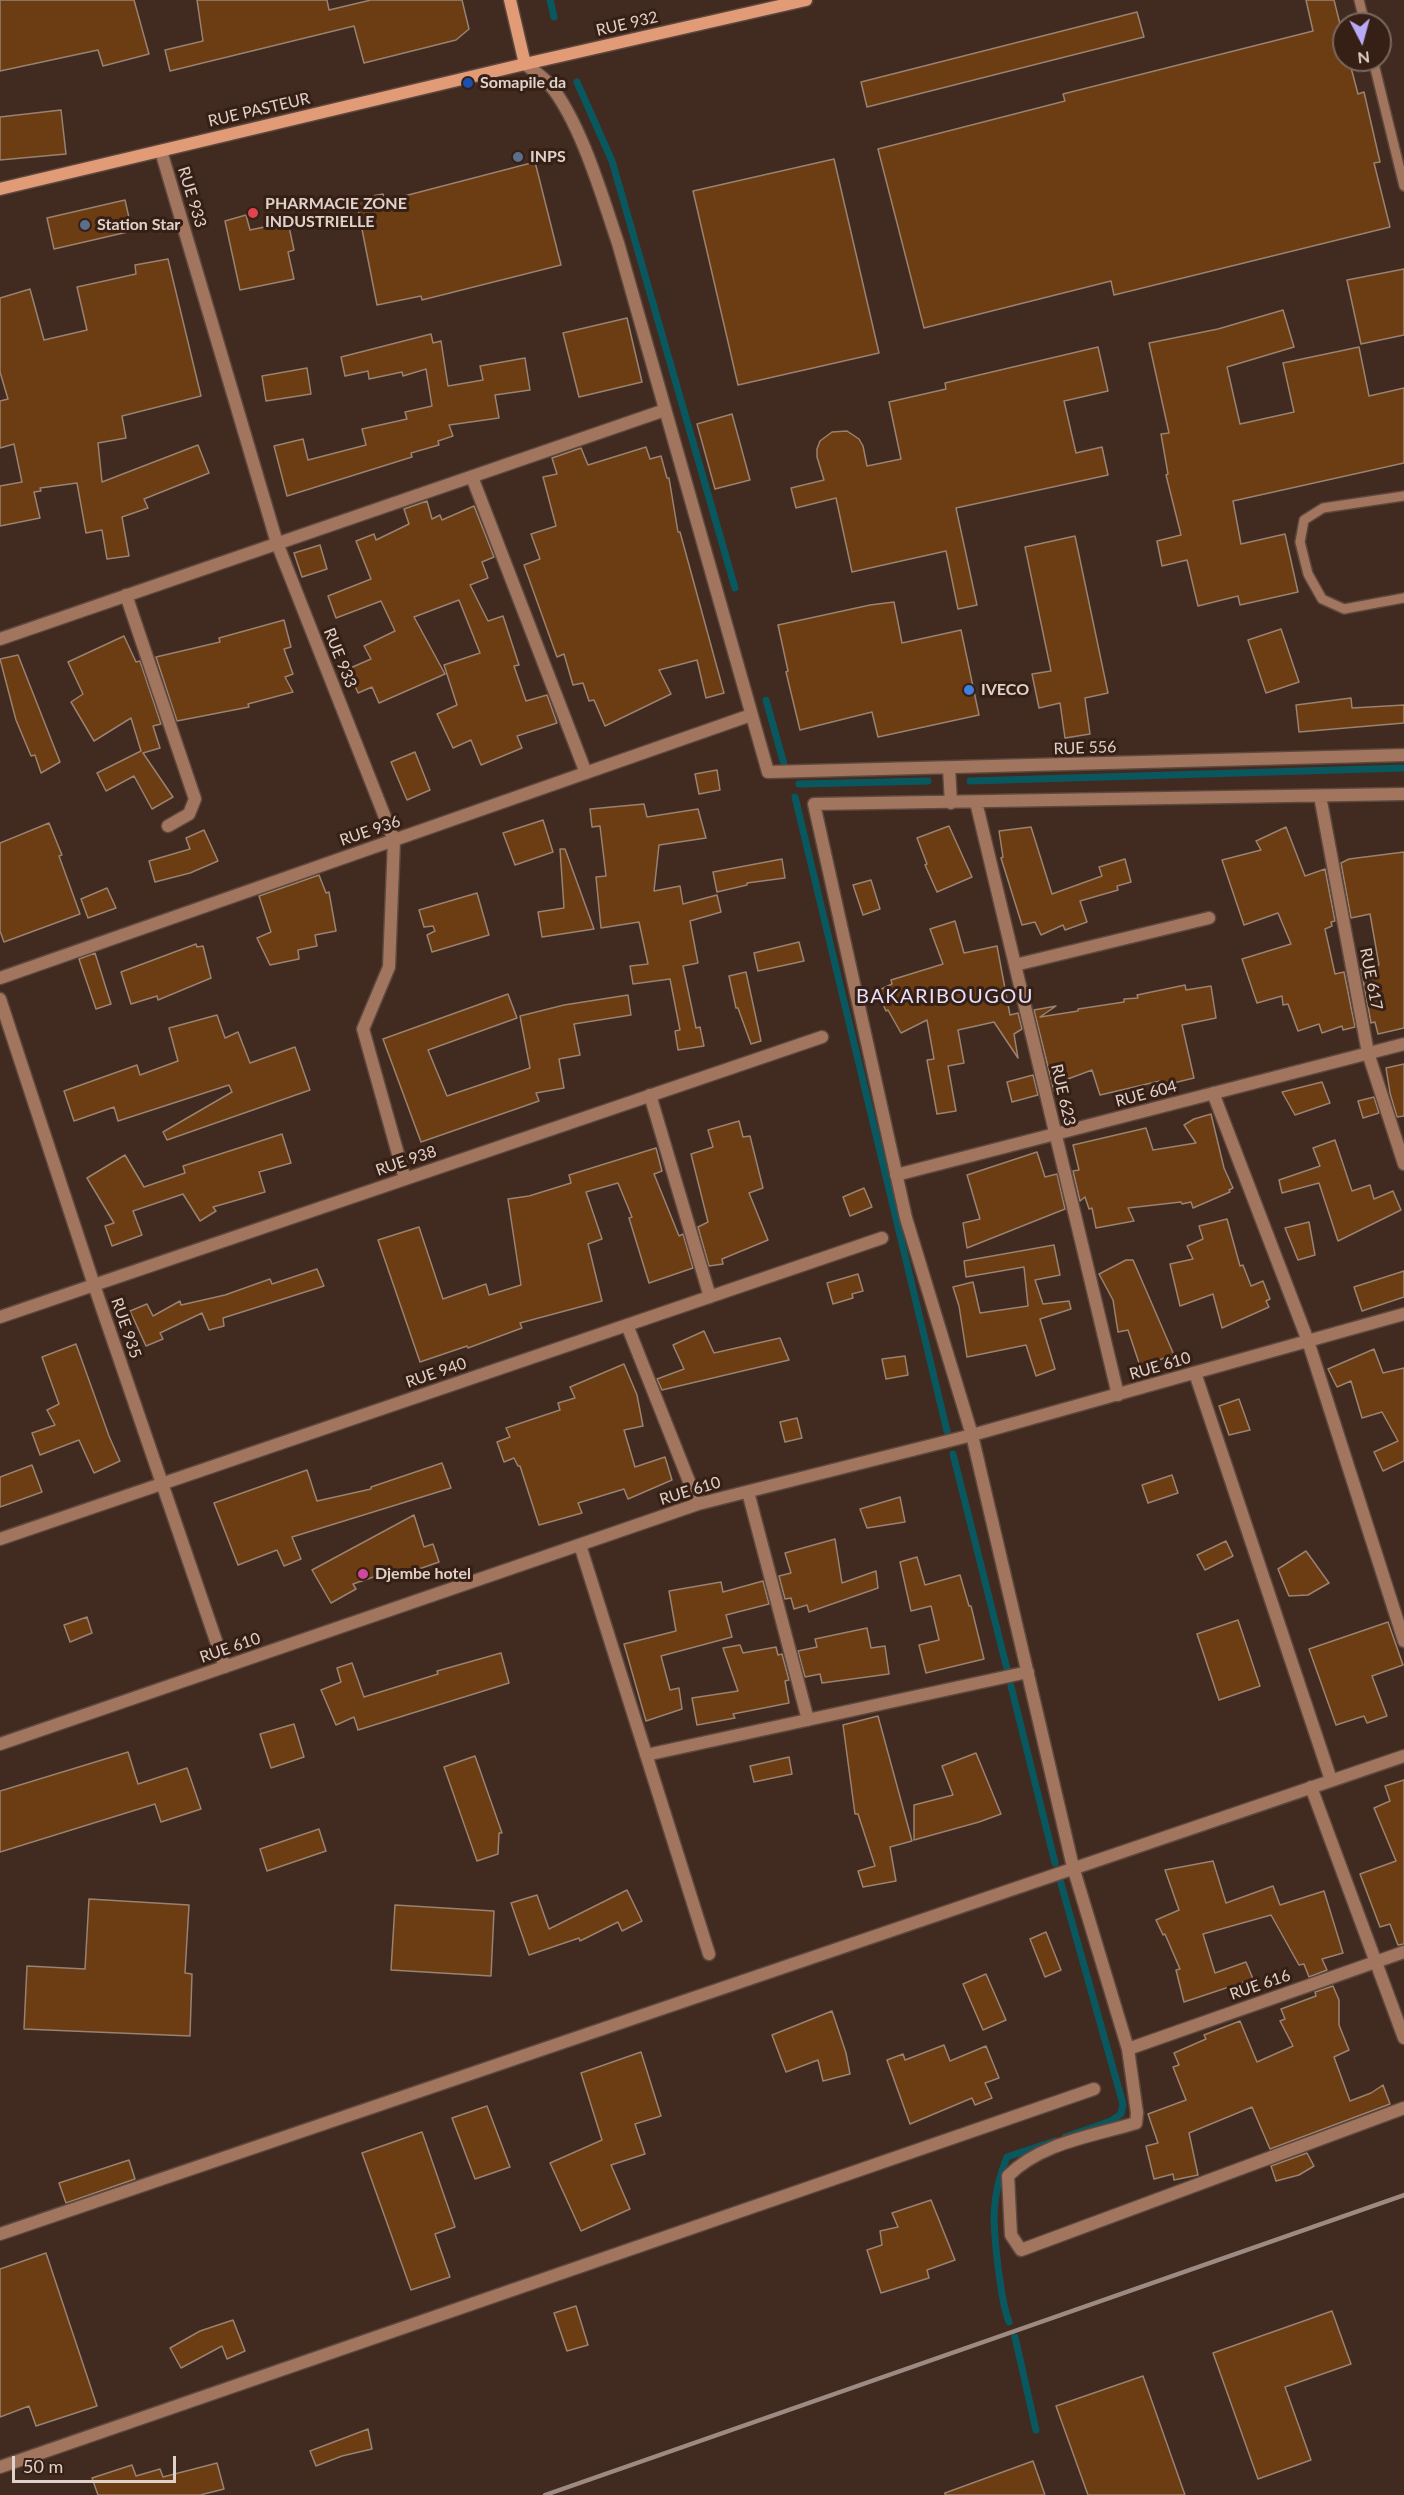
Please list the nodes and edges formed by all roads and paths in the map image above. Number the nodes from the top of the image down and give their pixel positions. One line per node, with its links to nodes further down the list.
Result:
1 (510, 0): 3 (main road)
2 (806, 0): 3 (main road, RUE 932)
3 (525, 64): 5 (main road, RUE PASTEUR); 8 (street)
4 (1376, 72): 6 (lane)
5 (161, 151): 7 (main road, RUE PASTEUR); 11 (street, RUE 933)
6 (1404, 186)
7 (0, 189)
8 (665, 410): 9 (street); 15 (street)
9 (472, 477): 11 (street); 18 (street)
10 (1404, 496): 13 (lane)
11 (277, 543): 12 (street); 24 (street, RUE 933)
12 (126, 596): 14 (street); 23 (street)
13 (1404, 598)
14 (0, 639)
15 (751, 715): 17 (street, RUE 556); 18 (street, RUE 936)
16 (1404, 755): 17 (street, RUE 556)
17 (949, 768): 22 (street)
18 (586, 773): 24 (street, RUE 936)
19 (1404, 794): 20 (street)
20 (1320, 796): 21 (street); 31 (street, RUE 617)
21 (976, 802): 22 (street); 26 (street, RUE 623)
22 (951, 803): 36 (street)
23 (168, 826)
24 (394, 840): 27 (street, RUE 936); 37 (street, RUE 933)
25 (1209, 918): 26 (street)
26 (1015, 965): 34 (street, RUE 623)
27 (0, 978)
28 (0, 999): 39 (street, RUE 935)
29 (822, 1036): 33 (street, RUE 938)
30 (1404, 1044): 31 (street, RUE 604)
31 (1368, 1053): 32 (street, RUE 604); 35 (street, RUE 617)
32 (1213, 1093): 34 (street, RUE 604); 44 (street)
33 (650, 1095): 37 (street, RUE 938); 40 (street)
34 (1055, 1134): 36 (street, RUE 604); 46 (street, RUE 623)
35 (1404, 1164)
36 (896, 1175): 47 (street)
37 (405, 1179): 39 (street, RUE 938)
38 (882, 1238): 40 (street, RUE 940)
39 (94, 1285): 42 (street, RUE 938); 48 (street, RUE 935)
40 (710, 1297): 43 (street, RUE 940)
41 (1404, 1314): 44 (street, RUE 610)
42 (0, 1317)
43 (627, 1325): 48 (street, RUE 940); 50 (street)
44 (1308, 1341): 45 (street, RUE 610); 53 (street)
45 (1195, 1373): 46 (street, RUE 610); 60 (street)
46 (1118, 1395): 47 (street, RUE 610)
47 (972, 1436): 49 (street, RUE 610); 55 (street)
48 (162, 1483): 51 (street, RUE 940); 54 (street, RUE 935)
49 (748, 1492): 50 (street, RUE 610); 56 (street)
50 (698, 1504): 52 (street, RUE 610)
51 (0, 1539)
52 (580, 1545): 54 (street, RUE 610); 58 (street)
53 (1404, 1641)
54 (225, 1667): 57 (street, RUE 610)
55 (1028, 1672): 56 (street); 62 (street)
56 (808, 1720): 58 (street)
57 (0, 1744)
58 (646, 1755): 64 (street)
59 (1404, 1756): 60 (street)
60 (1331, 1780): 61 (street)
61 (1311, 1787): 62 (street); 65 (street)
62 (1073, 1867): 67 (street); 70 (street)
63 (1404, 1952): 65 (street, RUE 616)
64 (709, 1954)
65 (1376, 1962): 66 (street); 67 (street, RUE 616)
66 (1404, 2038)
67 (1128, 2049): 69 (street)
68 (1094, 2089): 71 (street)
69 (1404, 2108)
70 (0, 2234)
71 (0, 2467)

